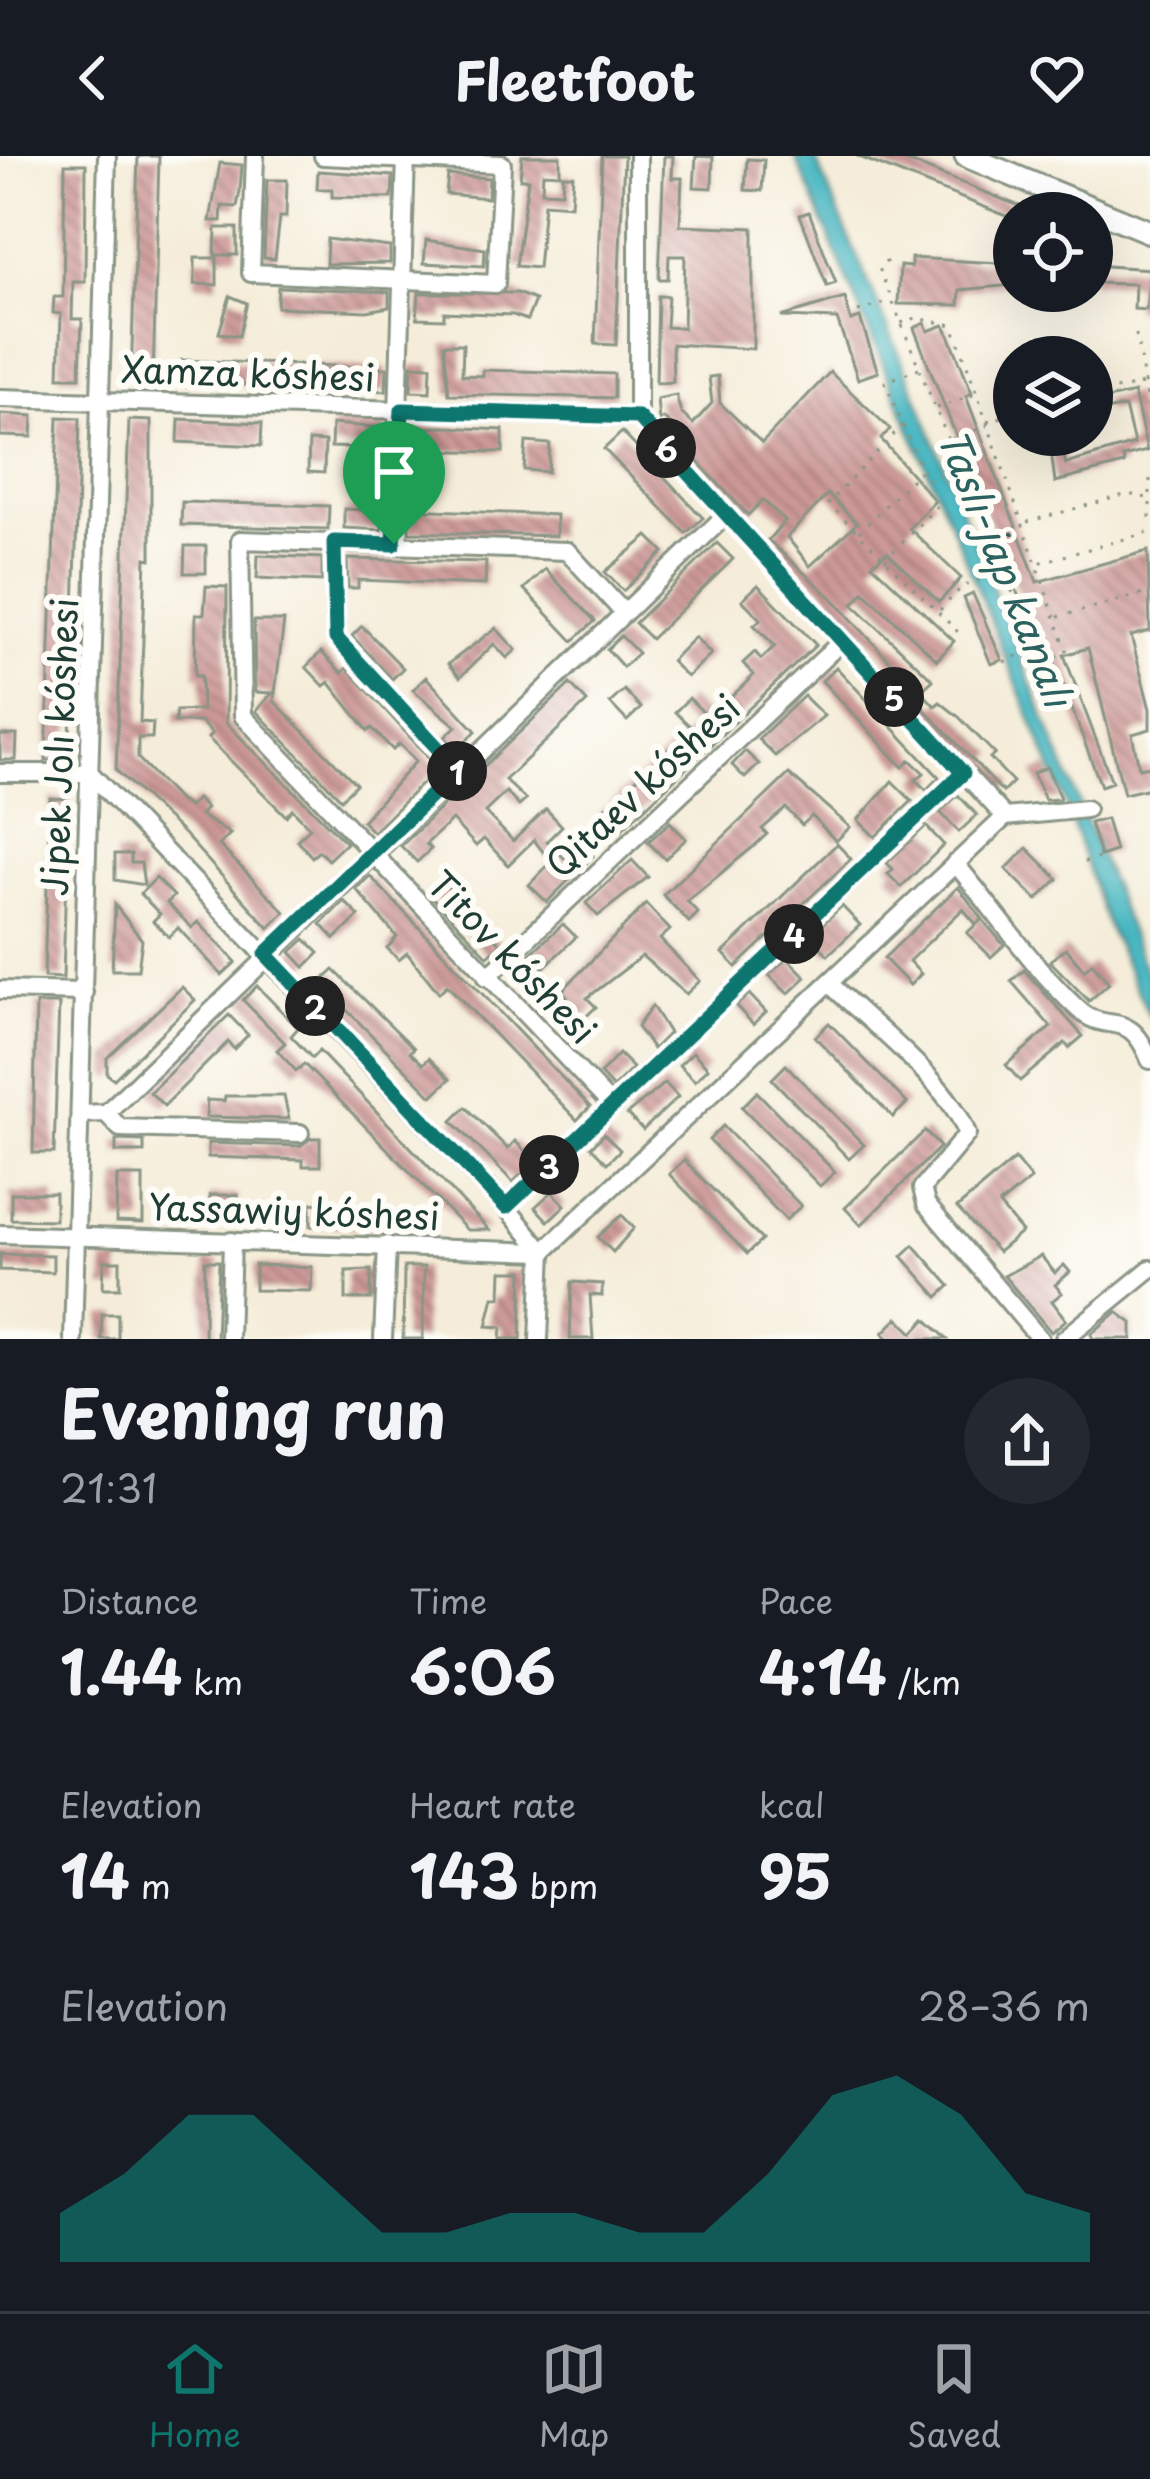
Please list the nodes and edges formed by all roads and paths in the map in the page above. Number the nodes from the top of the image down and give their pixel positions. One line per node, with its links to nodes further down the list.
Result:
1 (106, 156): 19 (street, Jipek Jolı kóshesi)
2 (255, 156): 9 (street)
3 (323, 156): 6 (street)
4 (638, 156): 22 (street)
5 (966, 156): 7 (main road)
6 (406, 158): 9 (street); 9 (street)
7 (1150, 232)
8 (887, 261): 10 (path)
9 (404, 279): 21 (street)
10 (892, 300): 11 (path); 12 (path)
11 (858, 312)
12 (901, 322): 14 (path); 17 (path)
13 (1136, 334): 15 (path)
14 (919, 368): 20 (path); 25 (path)
15 (1144, 383): 16 (path); 23 (path)
16 (1113, 390)
17 (975, 394): 20 (path); 26 (path)
18 (0, 398): 19 (street, Xamza kóshesi)
19 (101, 401): 21 (street, Xamza kóshesi); 53 (street, Jipek Jolı kóshesi)
20 (936, 408): 27 (path)
21 (402, 410): 22 (street, Xamza kóshesi); 39 (street)
22 (638, 417): 33 (street)
23 (1150, 418)
24 (993, 422): 26 (path)
25 (903, 424): 29 (path); 37 (path)
26 (986, 424): 27 (path); 34 (path)
27 (950, 440): 28 (path)
28 (964, 466): 29 (path); 42 (path)
29 (922, 470): 37 (path)
30 (1150, 478): 31 (path)
31 (1147, 498): 34 (path); 35 (path)
32 (938, 505): 40 (path)
33 (727, 514): 45 (street); 48 (street)
34 (1025, 523): 41 (path)
35 (1150, 525)
36 (1150, 532): 41 (path)
37 (858, 533): 40 (path)
38 (334, 542): 39 (street); 51 (street); 57 (street, Titov kóshesi)
39 (394, 544): 45 (street)
40 (885, 560): 44 (path)
41 (1037, 561): 42 (path); 46 (path)
42 (1004, 572): 44 (path); 49 (path)
43 (1150, 592): 46 (path)
44 (938, 612): 47 (path)
45 (624, 613): 51 (street)
46 (1057, 617): 49 (path)
47 (958, 632)
48 (843, 640): 54 (street); 62 (street, Qitaev kóshesi)
49 (1034, 648): 50 (path)
50 (1004, 662)
51 (458, 770): 57 (street)
52 (0, 773): 53 (street)
53 (90, 773): 61 (street); 65 (street, Jipek Jolı kóshesi)
54 (963, 773): 56 (street); 67 (street)
55 (1086, 809): 56 (street)
56 (1005, 817): 60 (street)
57 (370, 854): 61 (street); 62 (street, Titov kóshesi)
58 (1099, 858): 59 (path)
59 (1084, 862)
60 (955, 863): 63 (street); 66 (street)
61 (266, 954): 68 (street); 71 (street)
62 (488, 977): 67 (street, Titov kóshesi)
63 (829, 983): 76 (street); 82 (street)
64 (0, 990): 65 (street)
65 (84, 992): 69 (street, Jipek Jolı kóshesi)
66 (1150, 1060)
67 (612, 1106): 71 (street)
68 (106, 1113): 69 (street); 70 (street)
69 (80, 1114): 73 (street, Jipek Jolı kóshesi)
70 (300, 1133)
71 (506, 1207): 76 (street)
72 (0, 1234): 73 (street, Yassawiy kóshesi)
73 (77, 1237): 74 (street, Yassawiy kóshesi); 78 (street, Jipek Jolı kóshesi)
74 (232, 1241): 75 (street, Yassawiy kóshesi); 79 (street)
75 (387, 1245): 76 (street, Yassawiy kóshesi); 80 (street)
76 (543, 1252): 81 (street)
77 (1150, 1269): 83 (street)
78 (73, 1339)
79 (229, 1339)
80 (383, 1339)
81 (539, 1339)
82 (1040, 1339)
83 (1064, 1339)

